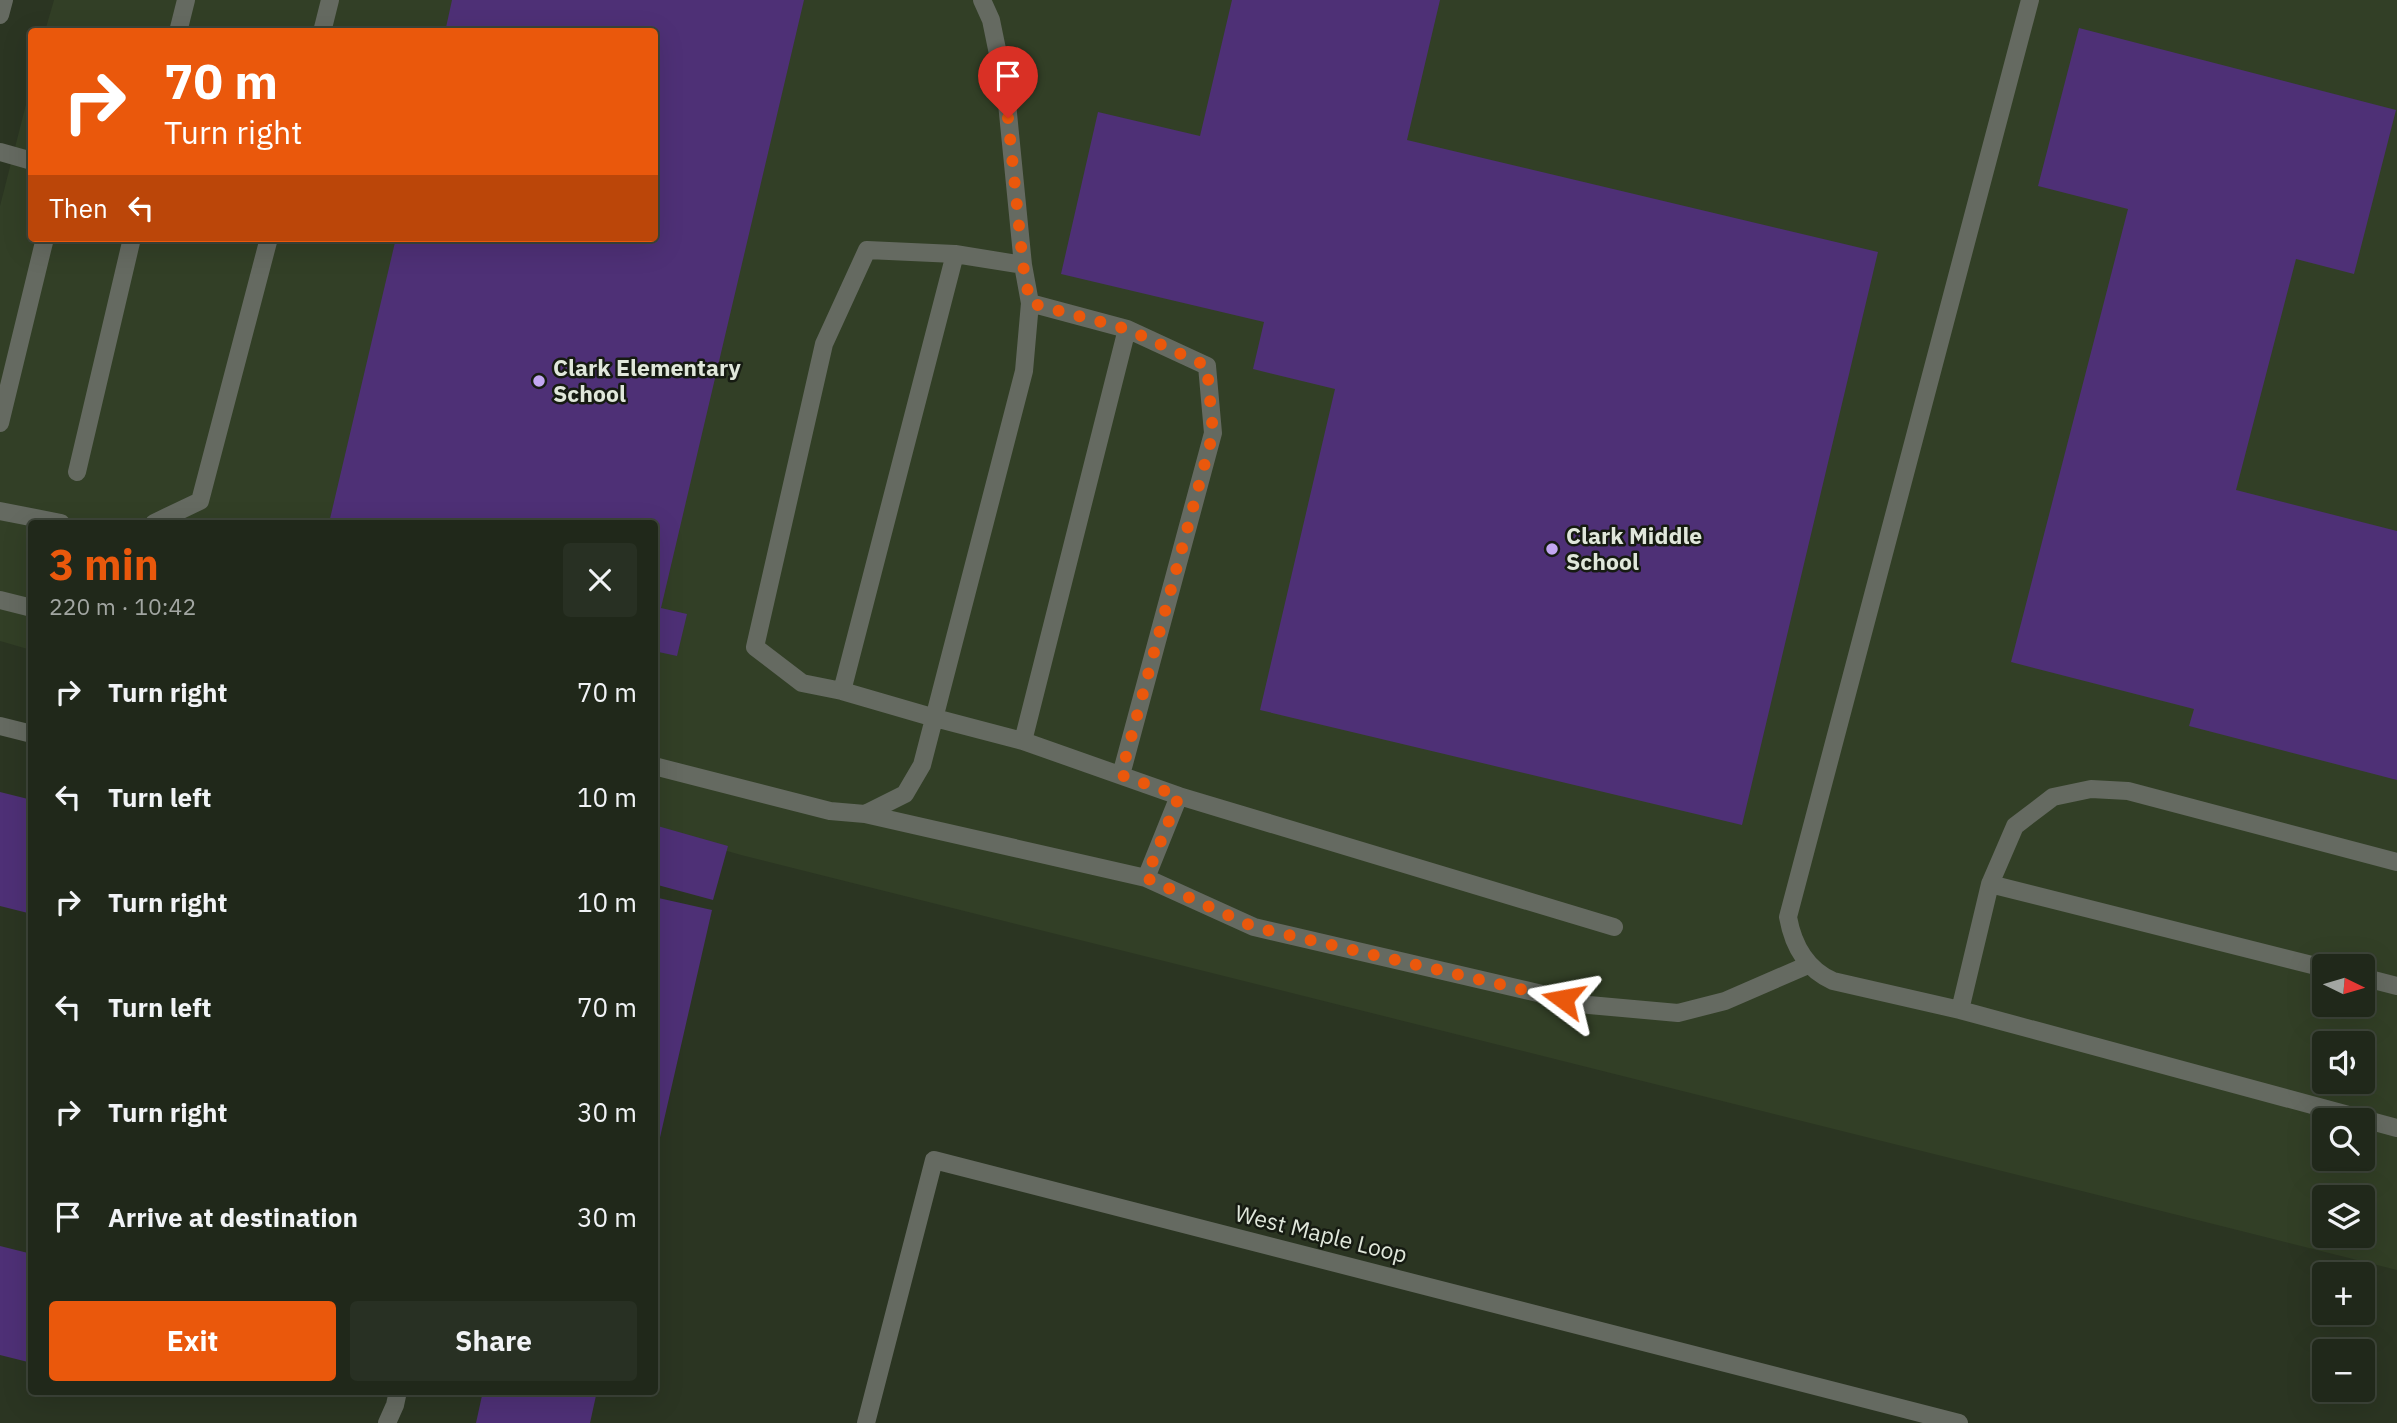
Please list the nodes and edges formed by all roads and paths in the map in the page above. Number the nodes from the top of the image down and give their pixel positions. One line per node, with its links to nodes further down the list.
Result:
1 (4, 0): 6 (street)
2 (186, 0): 7 (street)
3 (330, 0): 8 (street)
4 (982, 0): 15 (street)
5 (2030, 0): 38 (street)
6 (0, 15)
7 (179, 28)
8 (323, 28)
9 (0, 152): 10 (street)
10 (28, 160)
11 (44, 242): 18 (street)
12 (131, 242): 19 (street)
13 (268, 242): 22 (street)
14 (955, 254): 15 (street); 25 (street); 25 (street)
15 (1023, 265): 16 (street)
16 (1030, 303): 17 (street); 26 (street)
17 (1127, 329): 29 (street); 31 (street)
18 (0, 423)
19 (77, 472)
20 (0, 511): 21 (street)
21 (46, 520)
22 (160, 520)
23 (0, 600): 24 (street)
24 (28, 607)
25 (842, 691): 26 (street)
26 (935, 718): 29 (street); 33 (street)
27 (0, 726): 28 (street)
28 (28, 733)
29 (1023, 741): 31 (street)
30 (658, 767): 33 (street)
31 (1121, 775): 32 (street)
32 (1179, 796): 35 (street); 37 (street)
33 (865, 814): 35 (street)
34 (2397, 862): 36 (street)
35 (1146, 878): 38 (street)
36 (1990, 884): 39 (street); 42 (street)
37 (1614, 927)
38 (1808, 965): 42 (street)
39 (2312, 965)
40 (2375, 980): 41 (street)
41 (2397, 986)
42 (1960, 1010): 43 (street)
43 (2397, 1128)
44 (397, 1395): 45 (street)
45 (387, 1423)
46 (866, 1423): 47 (street, West Maple Loop)
47 (1959, 1423)

